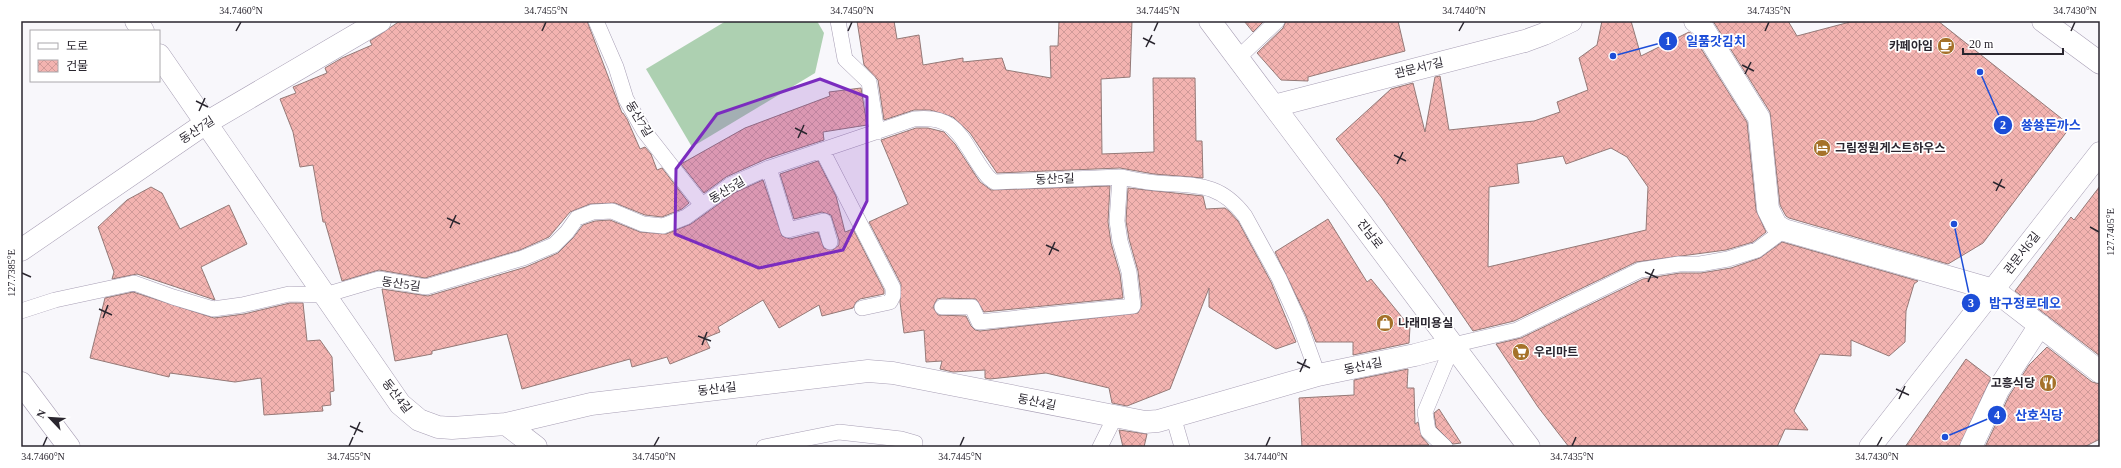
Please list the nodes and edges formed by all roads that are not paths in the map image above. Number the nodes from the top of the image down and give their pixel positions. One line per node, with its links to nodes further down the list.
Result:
1 (136, 21): 10 (street)
2 (380, 21): 15 (street, 동산7길)
3 (596, 21): 21 (lane, 동산7길)
4 (838, 21): 16 (lane)
5 (1210, 21): 12 (street, 진남로)
6 (1277, 21): 12 (lane)
7 (1695, 21): 22 (street)
8 (2046, 22): 13 (street)
9 (1563, 23): 14 (street, 관문서7길)
10 (142, 30)
11 (160, 55): 15 (street, 동산4길)
12 (1238, 58): 14 (street, 진남로)
13 (2100, 63)
14 (1274, 106): 31 (street, 진남로)
15 (206, 123): 24 (street, 동산7길); 26 (street, 동산4길)
16 (877, 132): 17 (lane, 동산5길); 20 (lane, 동산5길)
17 (822, 150): 19 (lane, 동산5길); 28 (lane)
18 (2100, 153): 25 (street, 관문서6길)
19 (769, 168): 21 (lane, 동산5길); 23 (lane)
20 (1120, 177): 27 (lane); 33 (lane, 동산5길)
21 (702, 205): 26 (lane, 동산5길)
22 (1784, 230): 25 (street); 31 (lane)
23 (830, 242)
24 (21, 250)
25 (1994, 290): 30 (street); 46 (street, 관문서6길)
26 (325, 295): 29 (lane, 동산5길); 37 (street, 동산4길)
27 (942, 307)
28 (862, 308)
29 (21, 311)
30 (2040, 325): 32 (street); 47 (street)
31 (1453, 345): 33 (street, 동산4길); 44 (lane); 45 (street, 진남로)
32 (2100, 372)
33 (1318, 375): 35 (street, 동산4길)
34 (21, 383): 38 (street)
35 (1173, 416): 36 (street, 동산4길); 43 (lane)
36 (1115, 418): 37 (street, 동산4길); 42 (lane)
37 (506, 424): 39 (street)
38 (69, 447)
39 (536, 447)
40 (764, 447): 41 (lane)
41 (916, 447)
42 (1100, 447)
43 (1182, 447)
44 (1445, 447)
45 (1529, 447)
46 (1870, 447)
47 (1971, 447)

